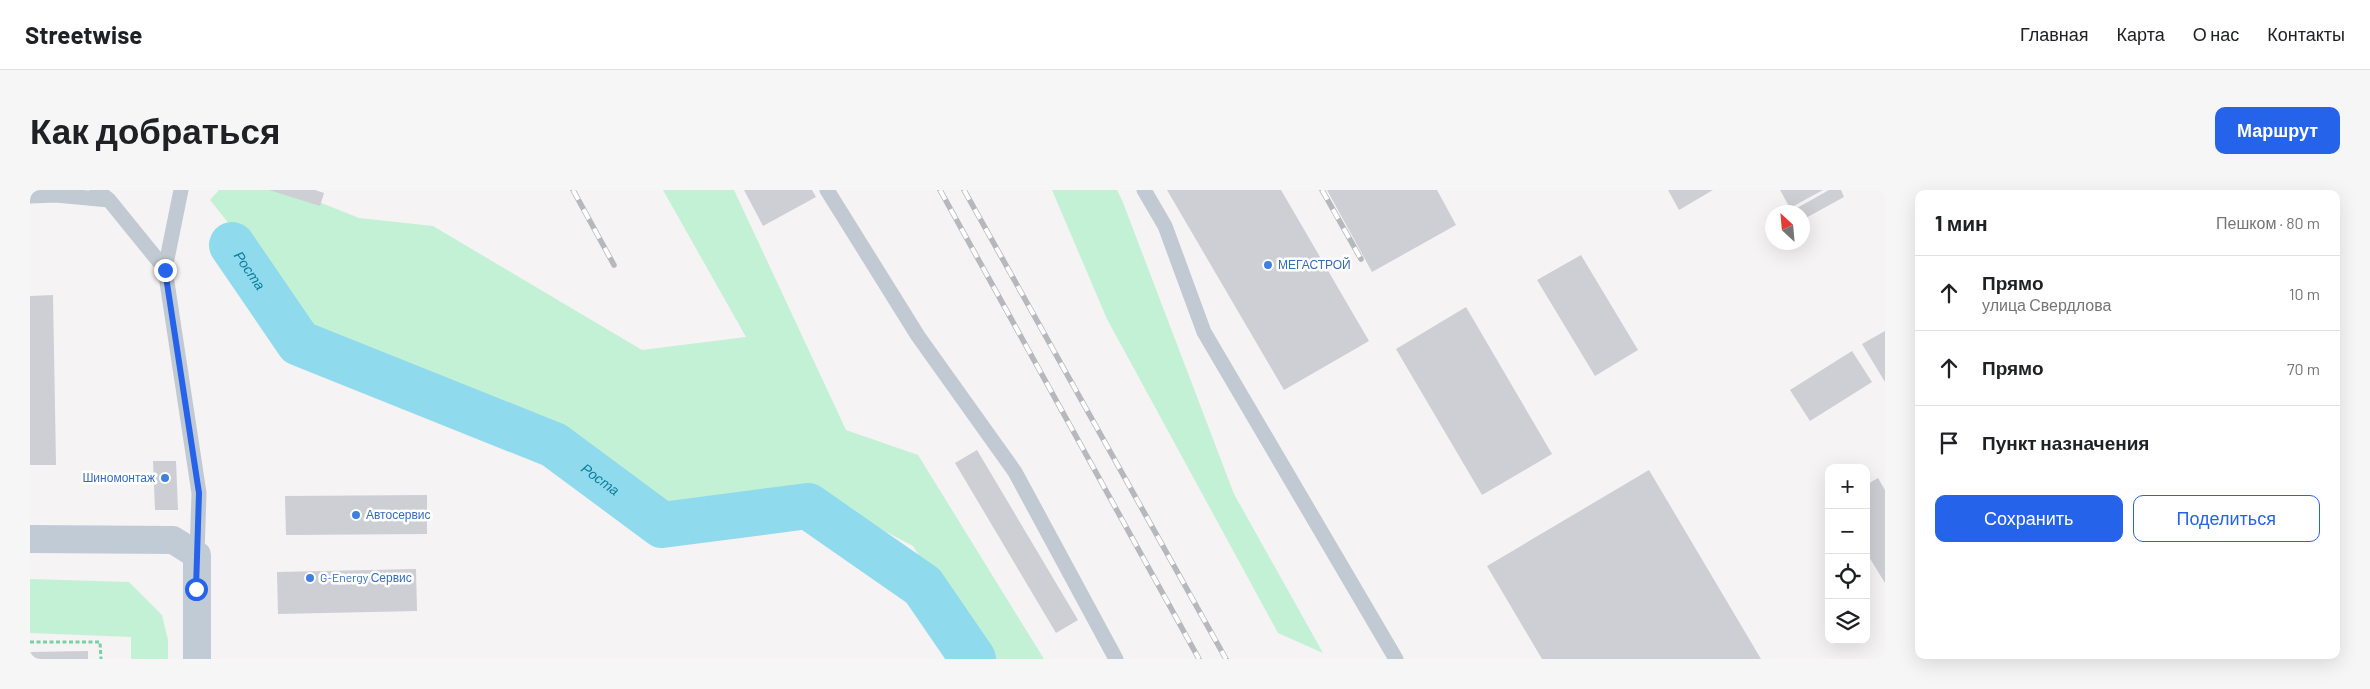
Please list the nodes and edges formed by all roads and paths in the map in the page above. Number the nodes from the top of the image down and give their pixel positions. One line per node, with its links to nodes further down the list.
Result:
1 (97, 190): 6 (lane)
2 (181, 190): 7 (lane)
3 (827, 190): 13 (lane)
4 (1144, 190): 14 (lane)
5 (30, 196): 6 (lane)
6 (109, 200): 7 (lane)
7 (165, 270): 9 (lane)
8 (30, 539): 9 (street)
9 (197, 555): 12 (street)
10 (30, 642): 11 (path)
11 (101, 659)
12 (197, 659)
13 (1116, 659)
14 (1396, 659)

